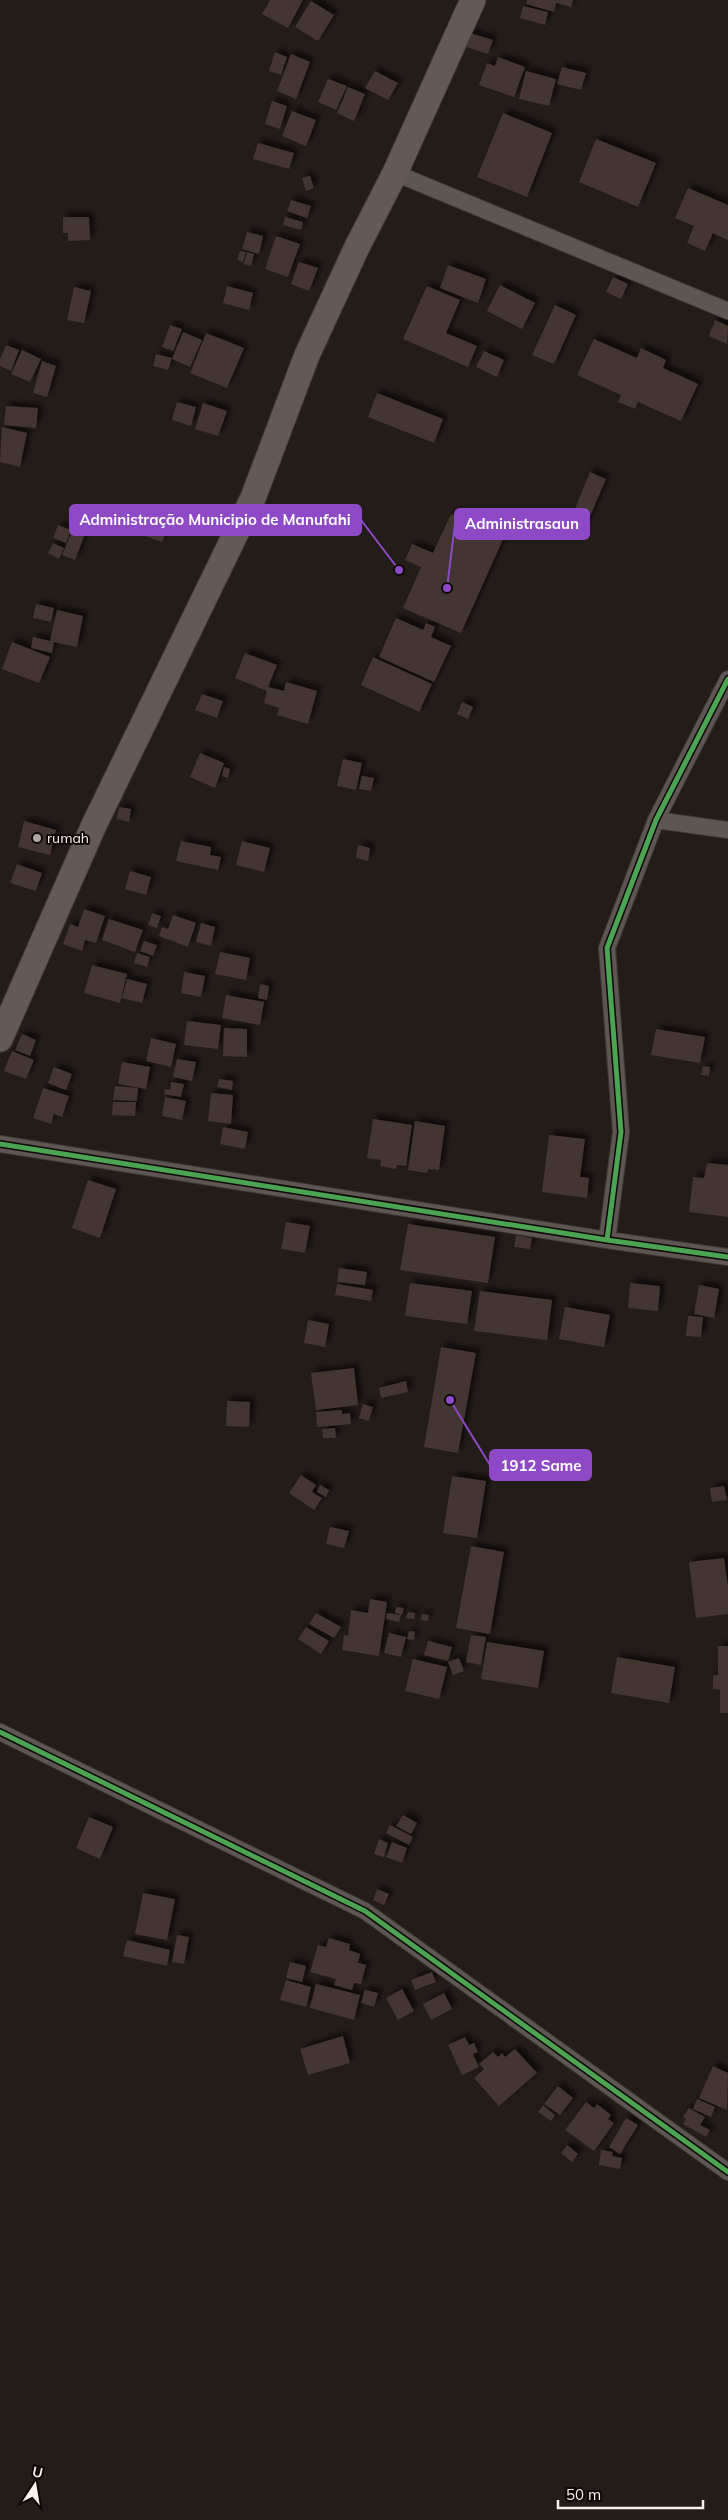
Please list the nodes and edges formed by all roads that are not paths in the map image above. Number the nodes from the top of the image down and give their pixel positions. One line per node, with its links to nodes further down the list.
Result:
1 (473, 0): 2 (main road)
2 (395, 173): 3 (street); 7 (main road)
3 (728, 312)
4 (728, 679): 5 (street)
5 (656, 820): 6 (street); 9 (street)
6 (728, 830)
7 (0, 1039)
8 (0, 1144): 9 (street)
9 (607, 1240): 10 (street)
10 (728, 1257)
11 (0, 1732): 12 (street)
12 (728, 2172)

